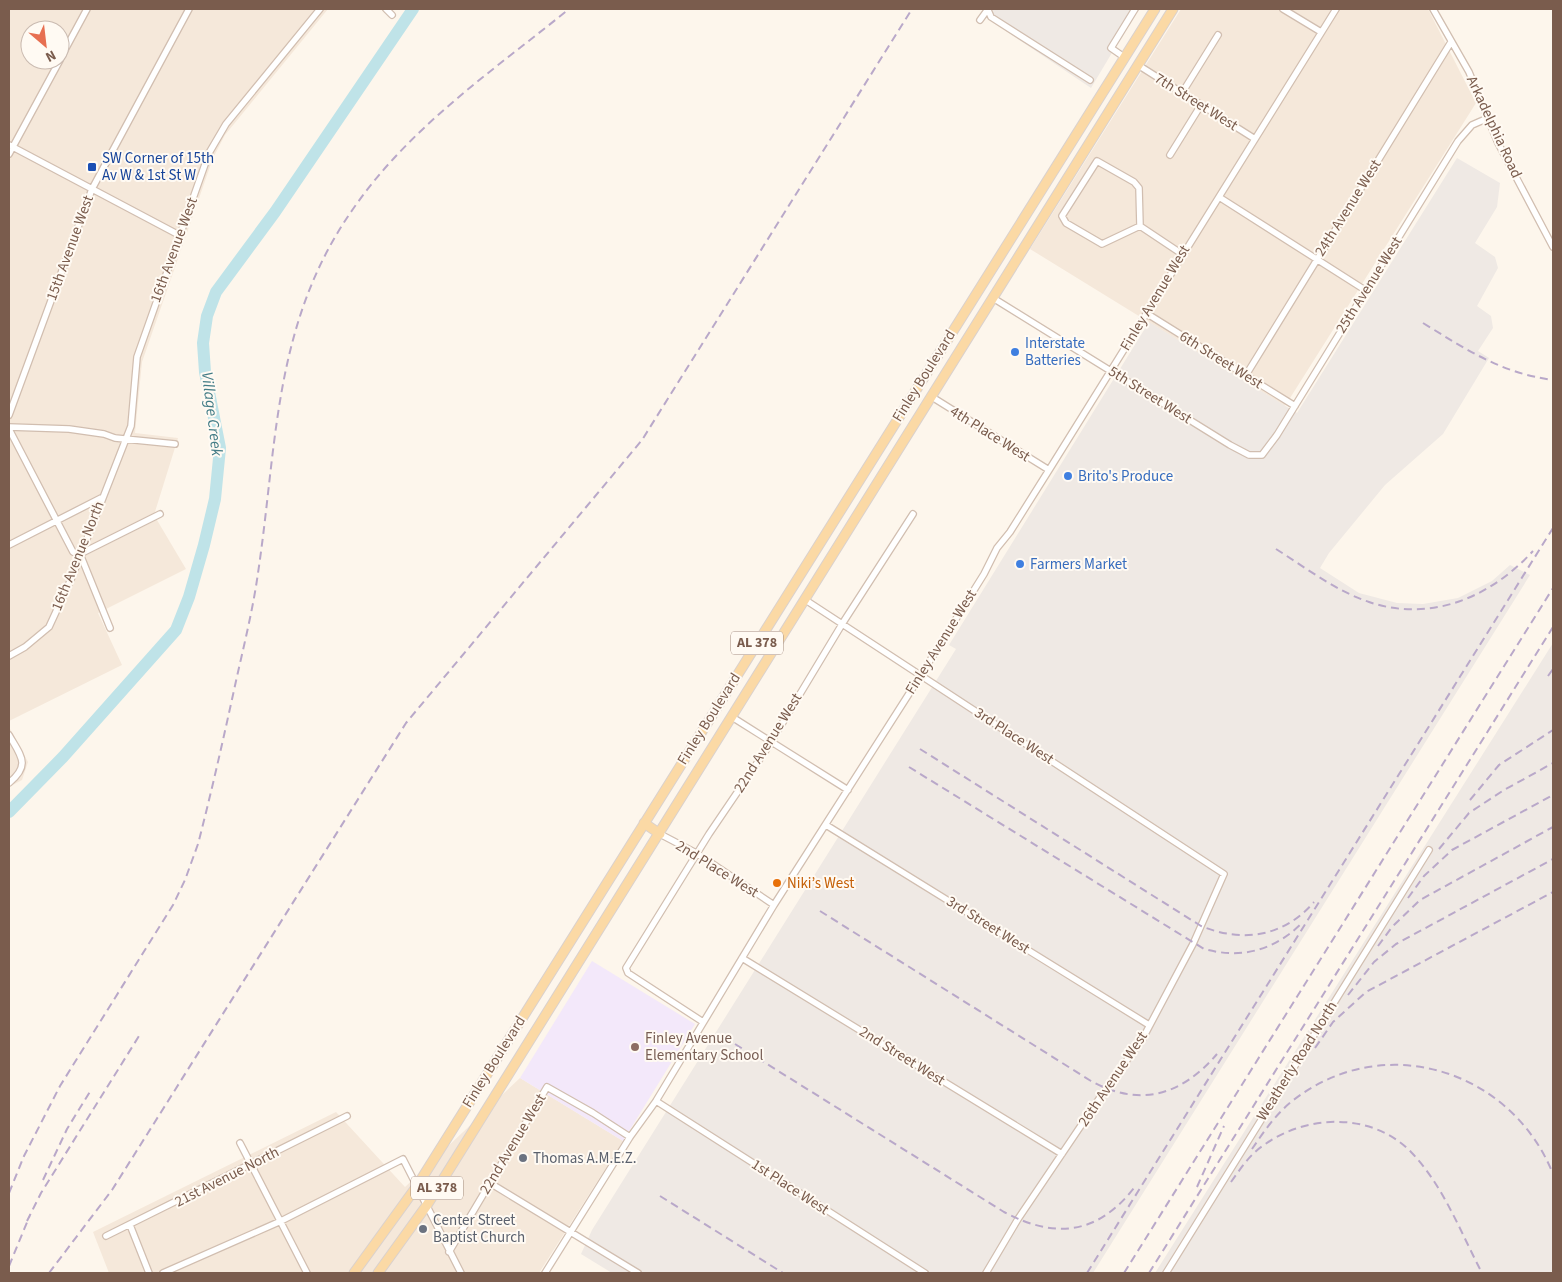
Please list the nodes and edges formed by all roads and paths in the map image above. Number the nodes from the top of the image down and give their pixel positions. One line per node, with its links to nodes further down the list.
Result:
1 (87, 9): 16 (street)
2 (189, 9): 29 (street, 15th Avenue West)
3 (320, 9): 32 (street, 16th Avenue West)
4 (386, 9): 12 (street)
5 (988, 9): 13 (street); 21 (street)
6 (1135, 9): 18 (street)
7 (1155, 9): 18 (main road, Finley Boulevard / AL 378)
8 (1173, 9): 19 (main road, Finley Boulevard / AL 378)
9 (1283, 9): 14 (street)
10 (1336, 9): 14 (street, Finley Avenue West)
11 (1433, 9): 17 (street, Arkadelphia Road)
12 (392, 15)
13 (980, 20)
14 (1321, 32): 25 (street, Finley Avenue West)
15 (1218, 34): 22 (street)
16 (70, 41)
17 (1451, 42): 24 (street, Arkadelphia Road); 35 (street, 24th Avenue West)
18 (1124, 57): 19 (main road); 36 (main road, Finley Boulevard / AL 378)
19 (1138, 65): 22 (street, 7th Street West); 38 (main road, Finley Boulevard / AL 378)
20 (54, 70): 26 (street)
21 (1090, 80)
22 (1182, 93): 23 (street, 7th Street West)
23 (1202, 105): 25 (street, 7th Street West); 28 (street)
24 (1488, 118): 33 (street, Arkadelphia Road); 37 (street, 25th Avenue West)
25 (1255, 138): 30 (street, Finley Avenue West)
26 (11, 146): 27 (street); 29 (street)
27 (9, 154)
28 (1170, 155)
29 (92, 189): 32 (street); 45 (street, 15th Avenue West)
30 (1219, 197): 34 (street, Finley Avenue West); 35 (street)
31 (1140, 226): 31 (street); 34 (street)
32 (179, 235): 47 (street, 16th Avenue West)
33 (1553, 247)
34 (1182, 254): 39 (street, Finley Avenue West)
35 (1317, 259): 37 (street); 41 (street, 24th Avenue West)
36 (979, 288): 38 (main road); 42 (main road, Finley Boulevard / AL 378)
37 (1365, 290): 44 (street, 25th Avenue West)
38 (993, 298): 40 (street, 5th Street West); 43 (main road, Finley Boulevard / AL 378)
39 (1146, 313): 40 (street, Finley Avenue West); 41 (street, 6th Street West)
40 (1111, 371): 49 (street, 5th Street West); 50 (street, Finley Avenue West)
41 (1246, 375): 44 (street, 6th Street West)
42 (916, 389): 43 (main road); 51 (main road, Finley Boulevard / AL 378)
43 (932, 397): 50 (street, 4th Place West); 52 (main road, Finley Boulevard / AL 378)
44 (1295, 406): 49 (street, 25th Avenue West)
45 (9, 415)
46 (9, 428): 47 (street); 56 (street)
47 (126, 439): 48 (street); 53 (street, 16th Avenue North)
48 (175, 444)
49 (1256, 456)
50 (1049, 470): 64 (street, Finley Avenue West)
51 (863, 473): 52 (main road); 59 (main road, Finley Boulevard / AL 378)
52 (880, 478): 60 (main road, Finley Boulevard / AL 378)
53 (101, 498): 56 (street); 58 (street, 16th Avenue North)
54 (160, 514): 58 (street)
55 (913, 514): 61 (street, 22nd Avenue West)
56 (56, 521): 57 (street); 58 (street)
57 (9, 545)
58 (80, 554): 62 (street); 63 (street, 16th Avenue North)
59 (790, 591): 60 (main road); 65 (main road, Finley Boulevard / AL 378)
60 (804, 600): 61 (street, 3rd Place West); 66 (main road, Finley Boulevard / AL 378)
61 (842, 624): 64 (street, 3rd Place West); 68 (street, 22nd Avenue West)
62 (110, 628)
63 (9, 656)
64 (921, 675): 70 (street, Finley Avenue West); 76 (street, 3rd Place West)
65 (717, 706): 66 (main road); 71 (main road, Finley Boulevard / AL 378)
66 (732, 717): 68 (street); 73 (main road, Finley Boulevard / AL 378)
67 (9, 735): 69 (street)
68 (770, 742): 70 (street); 75 (street, 22nd Avenue West)
69 (9, 784)
70 (848, 790): 72 (street, Finley Avenue West)
71 (644, 823): 73 (main road); 81 (main road, Finley Boulevard / AL 378)
72 (826, 826): 77 (street, Finley Avenue West); 80 (street, 3rd Street West)
73 (660, 834): 75 (street, 2nd Place West); 82 (main road, Finley Boulevard / AL 378)
74 (1430, 850): 107 (street, Weatherly Road North)
75 (698, 854): 77 (street, 2nd Place West); 79 (street, 22nd Avenue West)
76 (1224, 874): 80 (street, 26th Avenue West)
77 (774, 905): 78 (street, Finley Avenue West)
78 (742, 958): 79 (street, Finley Avenue West); 87 (street, 2nd Street West)
79 (703, 1022): 83 (street, Finley Avenue West)
80 (1149, 1025): 87 (street, 26th Avenue West)
81 (498, 1057): 82 (main road); 90 (main road, Finley Boulevard / AL 378)
82 (512, 1065): 91 (main road, Finley Boulevard / AL 378)
83 (656, 1101): 85 (street, Finley Avenue West); 105 (street, 1st Place West)
84 (347, 1116): 88 (street, 21st Avenue North)
85 (630, 1137): 89 (street, 22nd Avenue West); 94 (street, Finley Avenue West)
86 (240, 1143): 88 (street)
87 (1062, 1154): 106 (street, 26th Avenue West)
88 (251, 1164): 92 (street); 93 (street, 21st Avenue North)
89 (490, 1183): 94 (street); 96 (street, 22nd Avenue West)
90 (417, 1186): 91 (street); 92 (street); 100 (main road, Finley Boulevard / AL 378)
91 (427, 1205): 96 (street); 101 (main road, Finley Boulevard / AL 378)
92 (281, 1221): 98 (street); 99 (street)
93 (130, 1225): 95 (street, 21st Avenue North); 97 (street)
94 (571, 1231): 103 (street, Finley Avenue West); 104 (street)
95 (106, 1236)
96 (449, 1252): 102 (street)
97 (150, 1273)
98 (163, 1273)
99 (307, 1273)
100 (354, 1273)
101 (378, 1273)
102 (461, 1273)
103 (545, 1273)
104 (638, 1273)
105 (925, 1273)
106 (986, 1273)
107 (1166, 1273)

